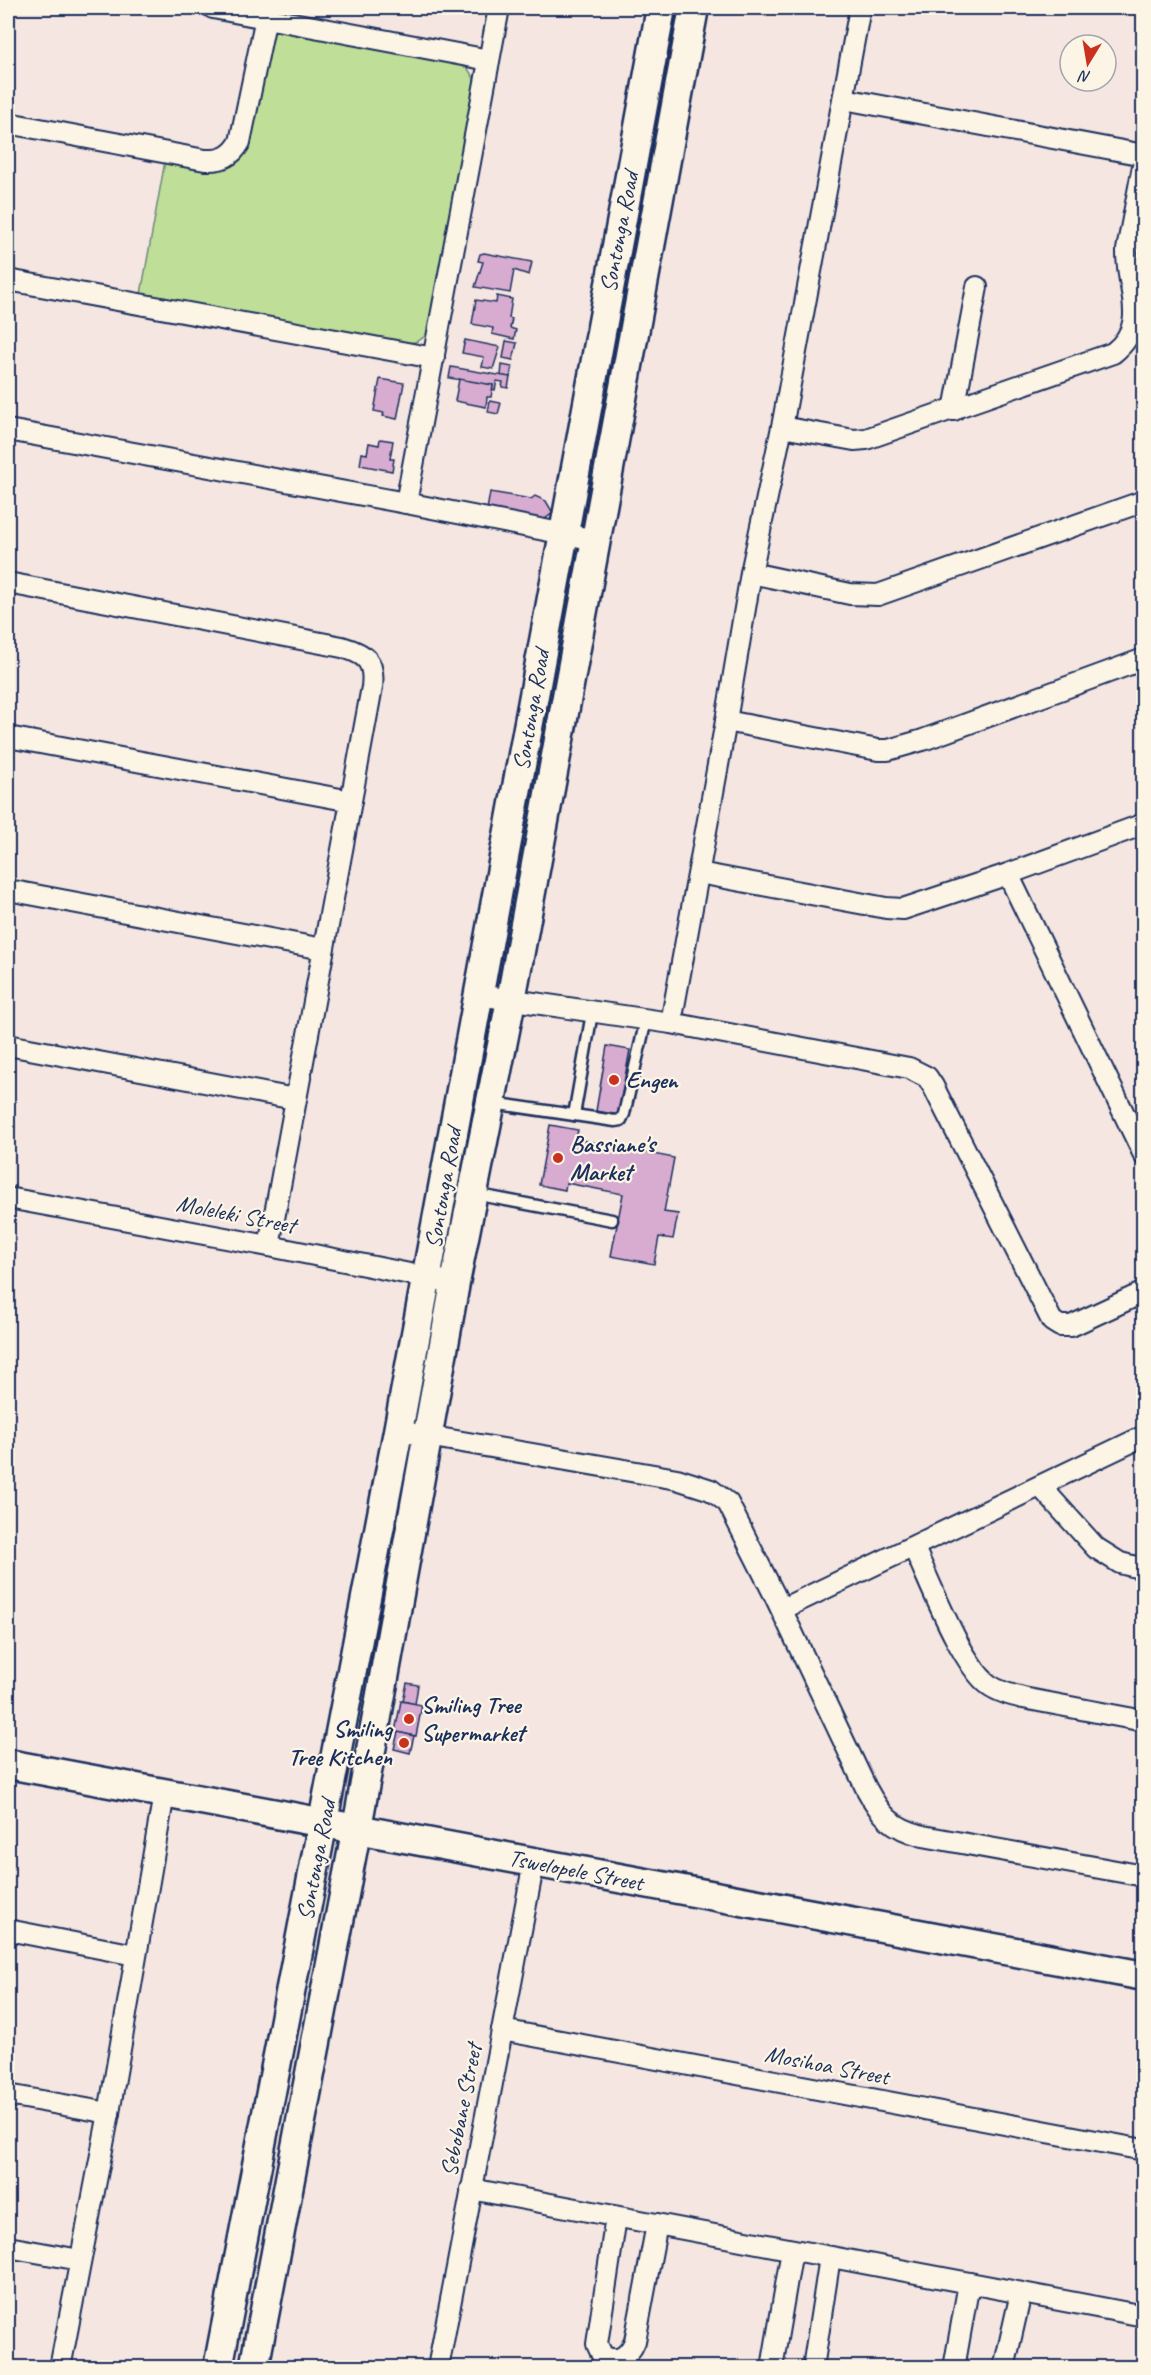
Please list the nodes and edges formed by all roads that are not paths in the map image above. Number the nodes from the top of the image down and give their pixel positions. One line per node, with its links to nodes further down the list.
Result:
1 (213, 8): 6 (street)
2 (500, 8): 7 (street)
3 (661, 8): 20 (main road, Sontonga Road)
4 (694, 8): 21 (main road, Sontonga Road)
5 (860, 8): 8 (street)
6 (266, 17): 7 (street); 9 (street)
7 (489, 60): 14 (street)
8 (844, 99): 10 (street); 16 (street)
9 (8, 123)
10 (1143, 155)
11 (1143, 161): 15 (street)
12 (8, 280): 14 (street)
13 (976, 287): 15 (street)
14 (434, 358): 19 (street)
15 (954, 410): 16 (street)
16 (782, 427): 22 (street)
17 (8, 430): 19 (street)
18 (1143, 501): 22 (street)
19 (406, 502): 20 (street)
20 (562, 534): 21 (street); 33 (main road, Sontonga Road)
21 (596, 540): 34 (main road, Sontonga Road)
22 (751, 573): 25 (street)
23 (8, 583): 27 (street)
24 (1143, 659): 25 (street)
25 (726, 722): 29 (street)
26 (8, 737): 27 (street)
27 (351, 801): 32 (street)
28 (1143, 824): 30 (street)
29 (699, 873): 30 (street); 37 (street)
30 (1008, 874): 42 (street)
31 (8, 890): 32 (street)
32 (323, 949): 39 (street)
33 (479, 995): 34 (street); 47 (main road, Sontonga Road)
34 (511, 1000): 35 (street); 40 (main road, Sontonga Road)
35 (592, 1012): 36 (street); 41 (lane)
36 (646, 1020): 37 (street); 41 (lane)
37 (671, 1023): 49 (street)
38 (8, 1045): 39 (street)
39 (295, 1099): 46 (street)
40 (489, 1102): 41 (lane); 43 (main road, Sontonga Road)
41 (574, 1115)
42 (1143, 1155)
43 (472, 1194): 45 (lane); 48 (main road, Sontonga Road)
44 (8, 1198): 46 (street, Moleleki Street)
45 (612, 1220)
46 (269, 1246): 47 (street, Moleleki Street)
47 (427, 1277): 48 (street, Moleleki Street); 50 (main road, Sontonga Road)
48 (455, 1283): 52 (main road, Sontonga Road)
49 (1143, 1292)
50 (398, 1431): 52 (street); 60 (main road, Sontonga Road)
51 (1143, 1436): 53 (street)
52 (428, 1437): 56 (street); 61 (main road, Sontonga Road)
53 (1041, 1487): 54 (street); 55 (street)
54 (914, 1548): 56 (street); 57 (street)
55 (1143, 1569)
56 (782, 1610): 63 (street)
57 (1143, 1721)
58 (8, 1764): 59 (main road, Tswelopele Street)
59 (164, 1794): 60 (main road, Tswelopele Street); 65 (street)
60 (324, 1823): 61 (main road, Tswelopele Street); 82 (main road, Sontonga Road)
61 (355, 1828): 62 (main road, Tswelopele Street); 83 (main road, Sontonga Road)
62 (534, 1862): 66 (main road, Tswelopele Street); 67 (street, Sebobane Street)
63 (1143, 1876)
64 (8, 1930): 65 (street)
65 (135, 1955): 69 (street)
66 (1143, 1976)
67 (502, 2030): 70 (street, Mosihoa Street); 71 (street, Sebobane Street)
68 (8, 2095): 69 (street)
69 (109, 2113): 77 (street)
70 (1143, 2150)
71 (471, 2189): 72 (street); 84 (street, Sebobane Street)
72 (616, 2217): 73 (street); 73 (street)
73 (657, 2224): 75 (street)
74 (8, 2247): 77 (street)
75 (792, 2250): 76 (street); 85 (street)
76 (830, 2257): 78 (street); 86 (street)
77 (80, 2260): 81 (street)
78 (969, 2283): 79 (street); 87 (street)
79 (1021, 2293): 80 (street); 88 (street)
80 (1143, 2316)
81 (60, 2367)
82 (218, 2367)
83 (254, 2367)
84 (438, 2367)
85 (772, 2367)
86 (813, 2367)
87 (954, 2367)
88 (1004, 2367)

